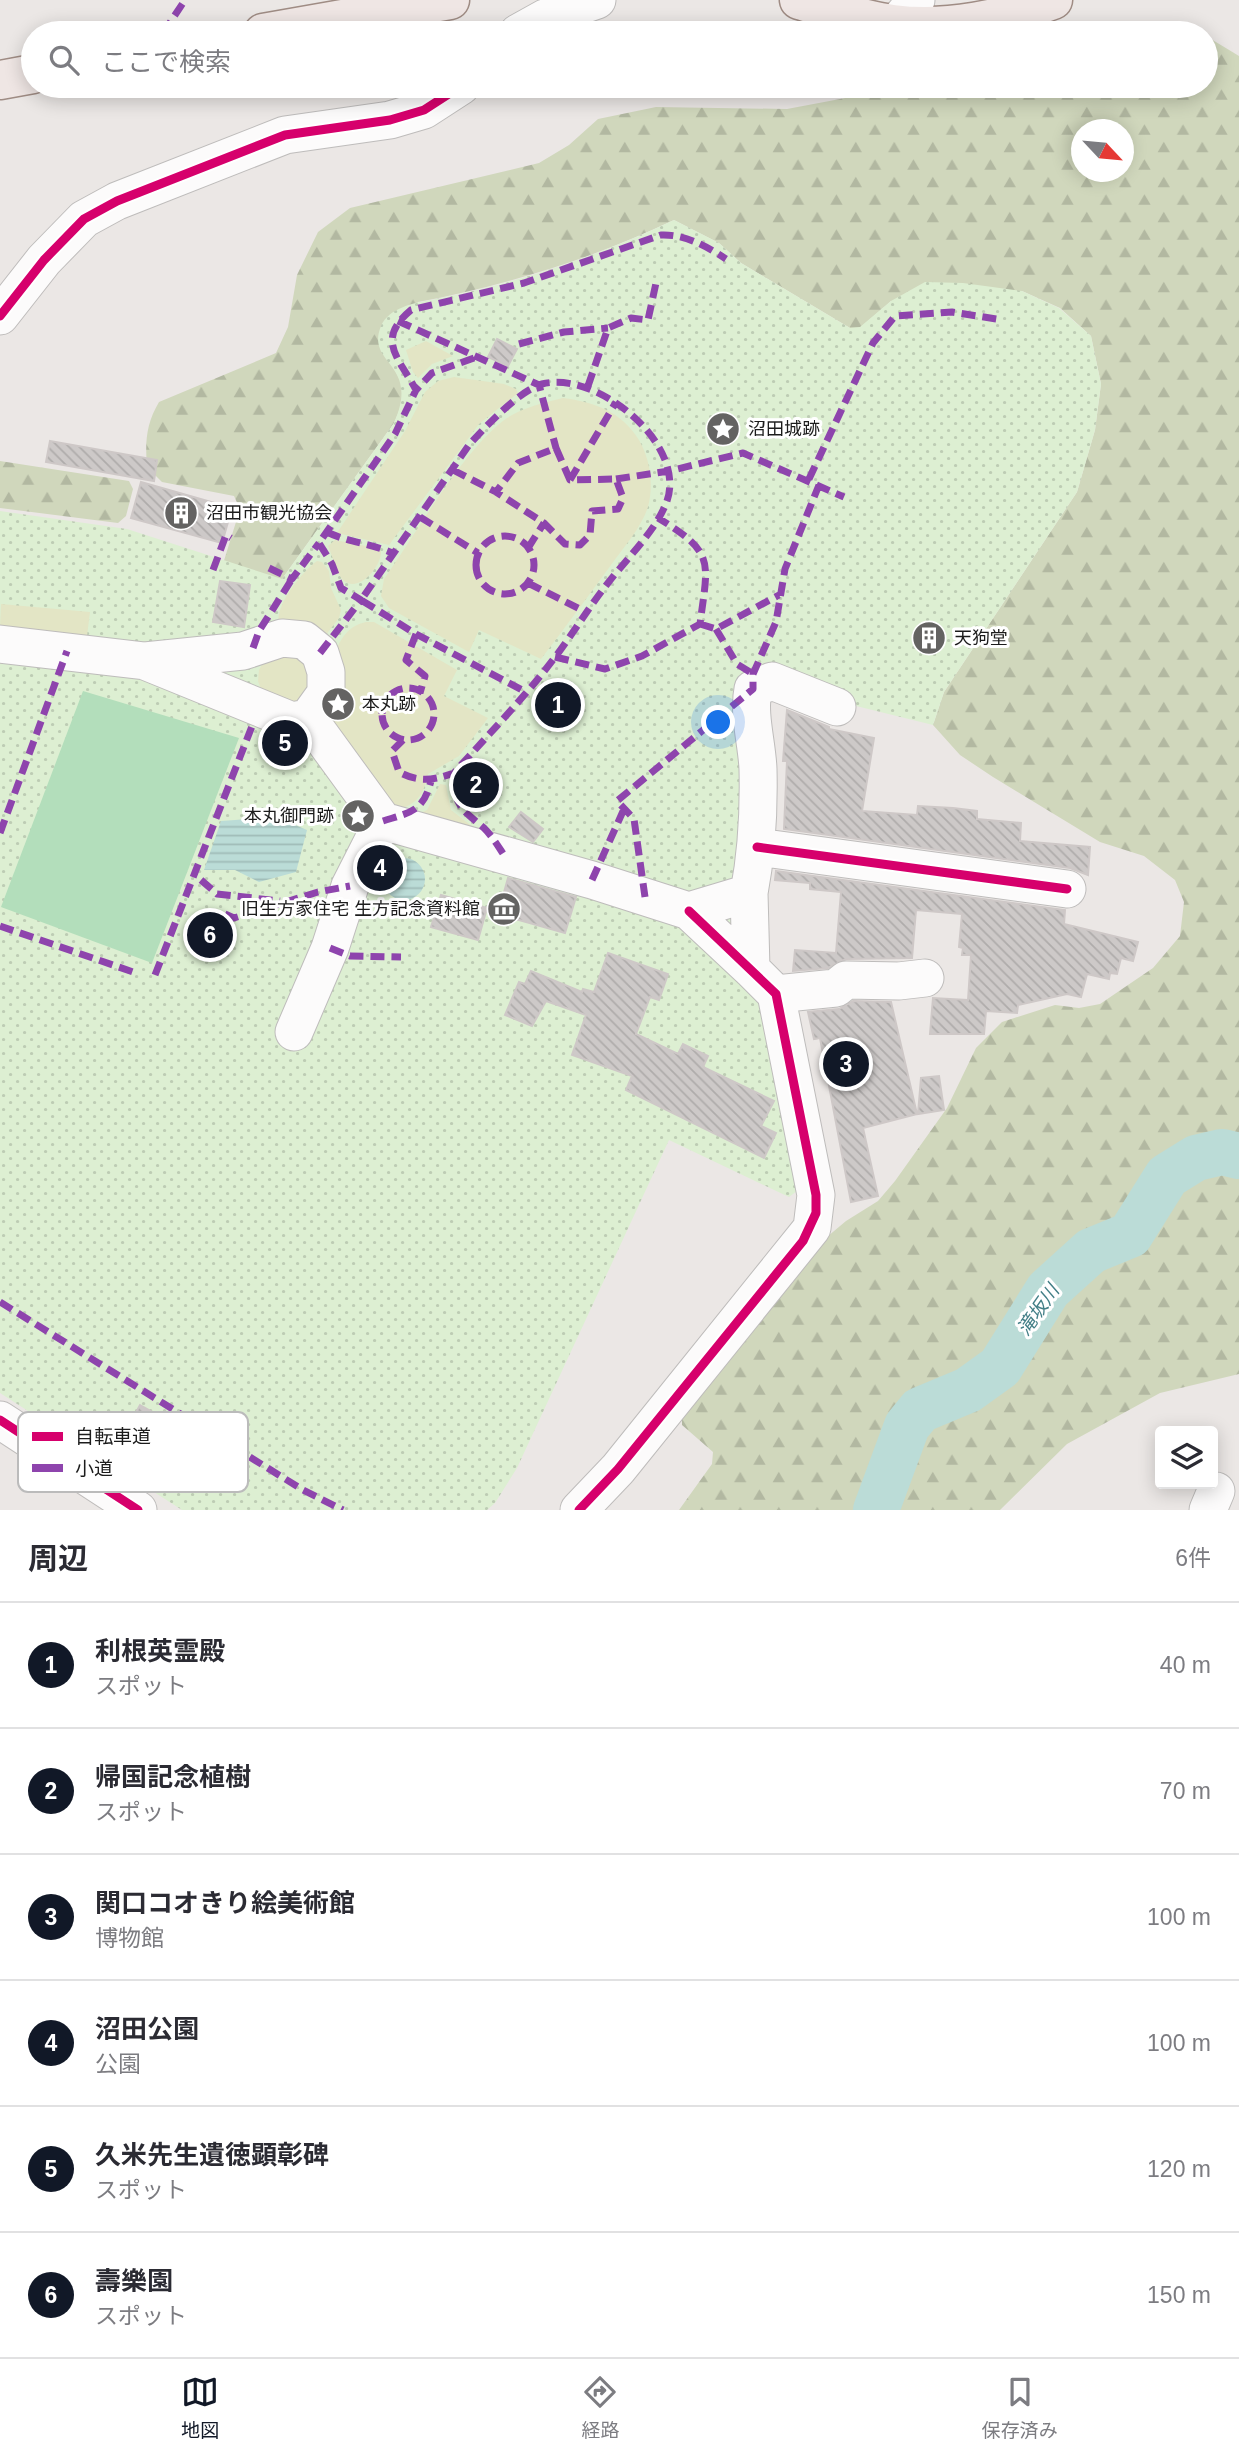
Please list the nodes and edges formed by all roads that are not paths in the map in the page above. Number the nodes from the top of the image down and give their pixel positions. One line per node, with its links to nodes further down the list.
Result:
1 (450, 0): 6 (main road)
2 (597, 0): 7 (street)
3 (799, 0): 5 (main road)
4 (1053, 0): 9 (main road)
5 (906, 12): 8 (main road)
6 (331, 21)
7 (540, 21)
8 (959, 21)
9 (979, 21)
10 (21, 76): 11 (main road)
11 (0, 80)
12 (442, 98): 13 (street)
13 (0, 316)
14 (0, 644): 15 (street)
15 (145, 661): 17 (street); 17 (street)
16 (837, 707): 19 (street)
17 (308, 718): 18 (street)
18 (383, 821): 22 (street); 26 (street)
19 (757, 846): 20 (street); 21 (street)
20 (1067, 889)
21 (749, 893): 22 (street); 23 (street)
22 (689, 911): 23 (street)
23 (751, 969): 25 (street)
24 (925, 978): 25 (street)
25 (776, 994): 31 (street)
26 (294, 1032)
27 (0, 1420): 28 (street)
28 (18, 1432)
29 (110, 1492): 30 (street)
30 (138, 1510)
31 (579, 1510)

